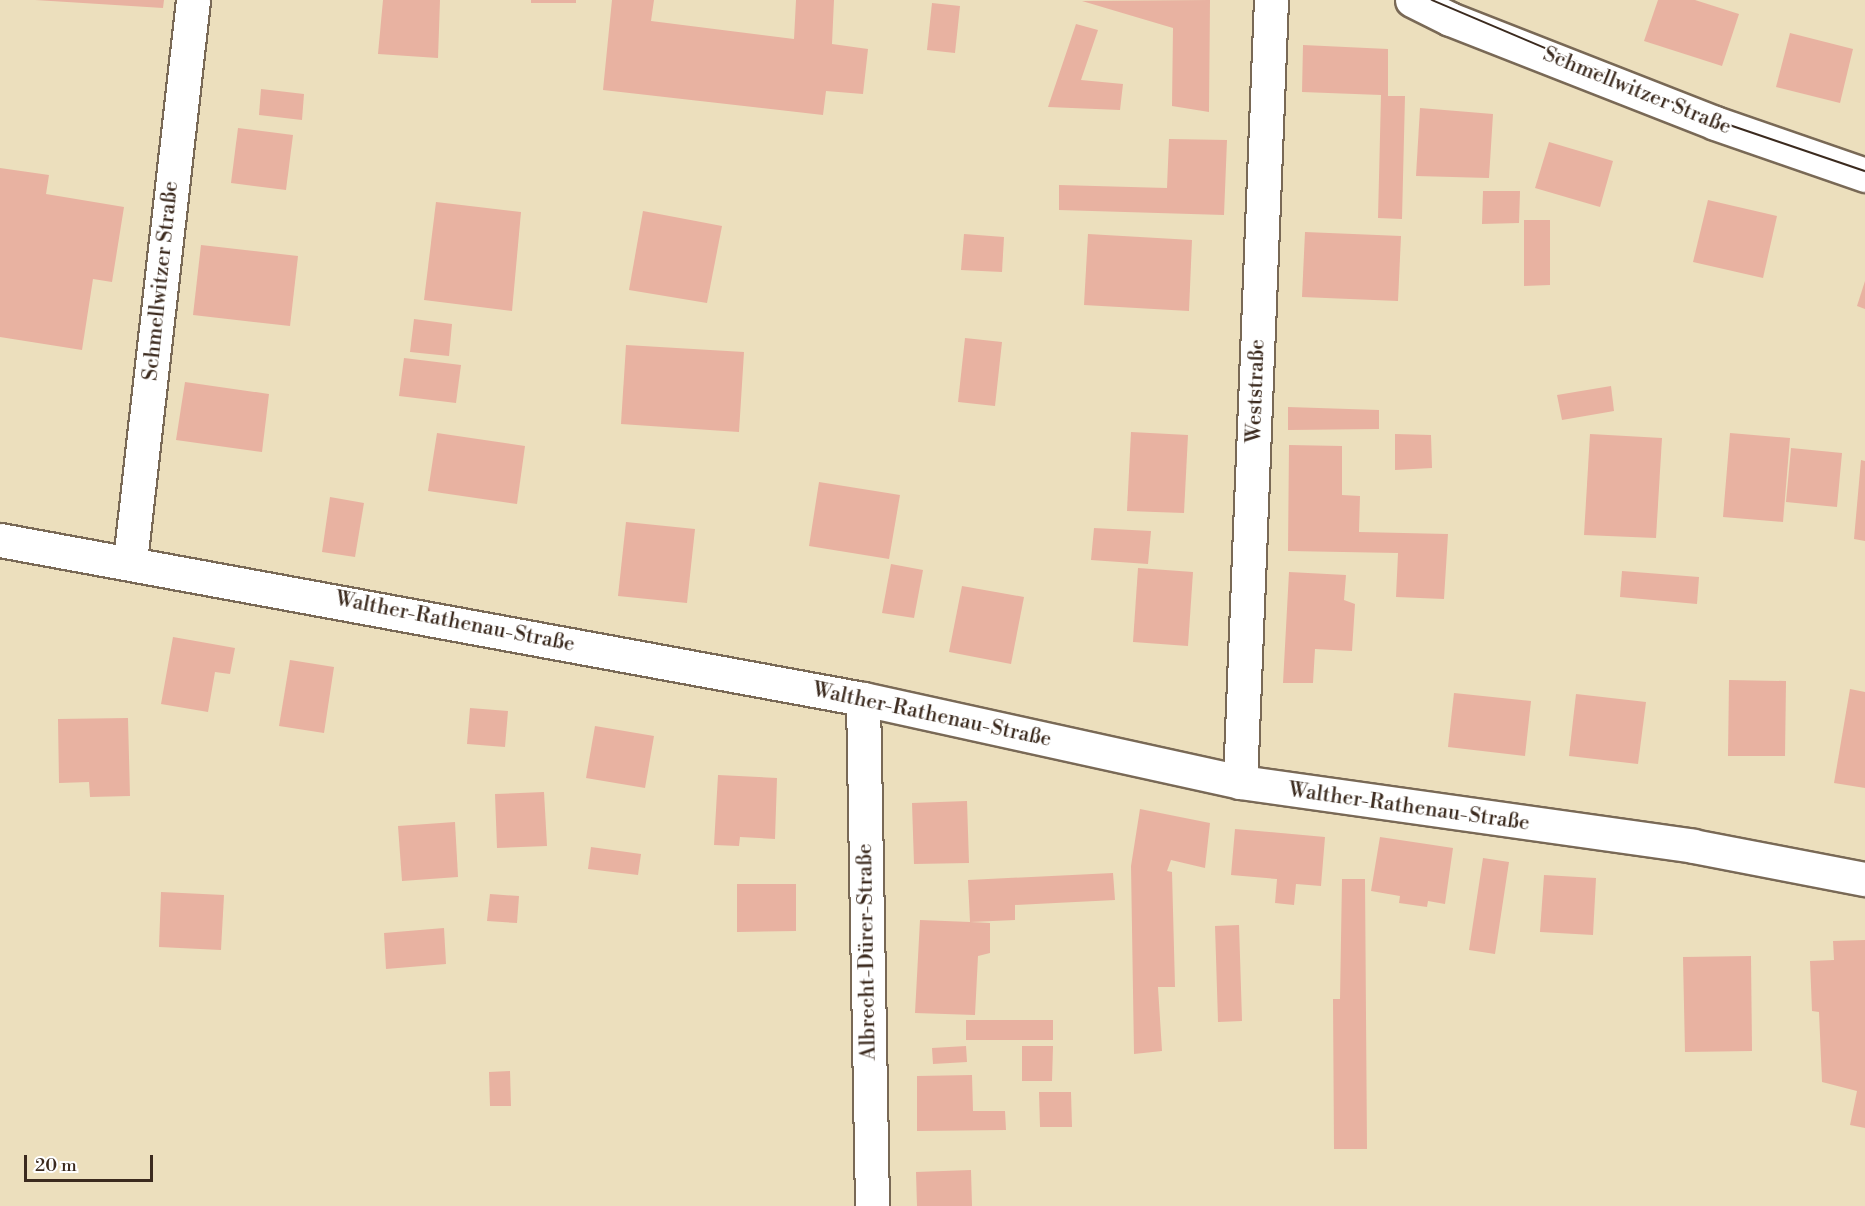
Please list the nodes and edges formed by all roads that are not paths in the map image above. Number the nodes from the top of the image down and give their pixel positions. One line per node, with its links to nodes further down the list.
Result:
1 (193, 0): 6 (street, Schmellwitzer Straße)
2 (1271, 0): 8 (street, Weststraße)
3 (1412, 0): 4 (street, Schmellwitzer Straße)
4 (1865, 175)
5 (0, 540): 6 (street, Walther-Rathenau-Straße)
6 (130, 561): 7 (street, Walther-Rathenau-Straße)
7 (862, 699): 8 (street, Walther-Rathenau-Straße); 10 (street, Albrecht-Dürer-Straße)
8 (1240, 782): 9 (street, Walther-Rathenau-Straße)
9 (1865, 879)
10 (872, 1206)

